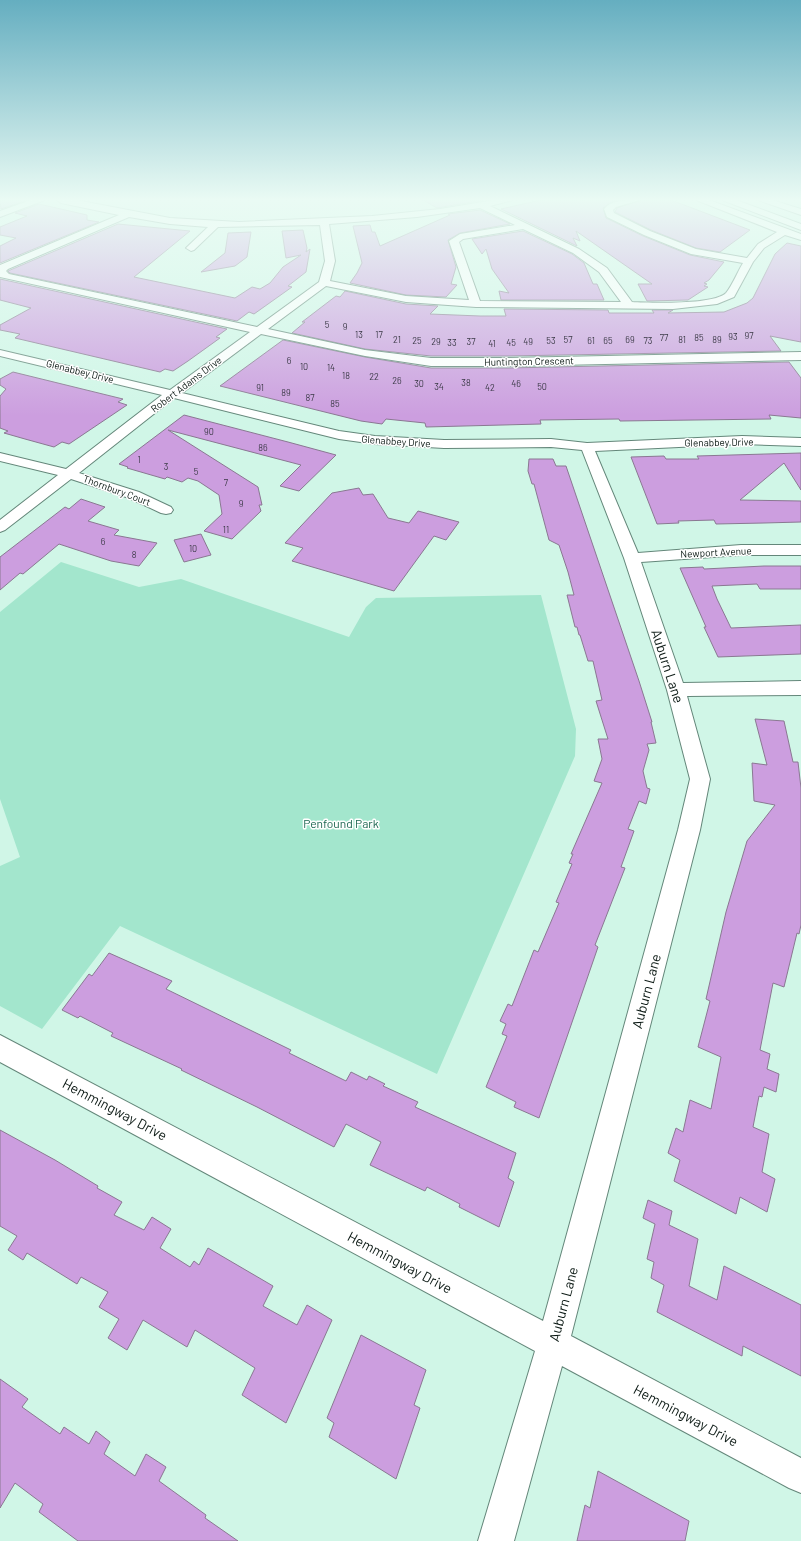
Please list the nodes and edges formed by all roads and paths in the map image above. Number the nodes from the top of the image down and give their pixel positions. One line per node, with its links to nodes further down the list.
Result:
1 (0, 272): 9 (street, Huntington Crescent)
2 (327, 272): 6 (street)
3 (465, 272): 7 (street)
4 (604, 272): 8 (street)
5 (743, 272): 8 (street)
6 (324, 283): 7 (street); 9 (street, Robert Adams Drive)
7 (476, 304): 8 (street)
8 (629, 306)
9 (260, 329): 11 (street, Huntington Crescent); 12 (street, Robert Adams Drive)
10 (0, 353): 12 (street, Glenabbey Drive)
11 (801, 356)
12 (172, 394): 14 (street, Glenabbey Drive); 16 (street, Robert Adams Drive)
13 (801, 442): 14 (street, Glenabbey Drive)
14 (587, 447): 20 (street, Auburn Lane)
15 (0, 457): 16 (street, Thornbury Court)
16 (68, 473): 17 (street, Thornbury Court); 18 (street, Robert Adams Drive)
17 (166, 510)
18 (0, 527)
19 (801, 550): 20 (street, Newport Avenue)
20 (632, 558): 22 (street, Auburn Lane)
21 (801, 688): 22 (street)
22 (676, 690): 24 (street, Auburn Lane)
23 (0, 1048): 24 (street, Hemmingway Drive)
24 (552, 1343): 25 (street, Hemmingway Drive); 26 (street, Auburn Lane)
25 (801, 1476)
26 (496, 1541)

